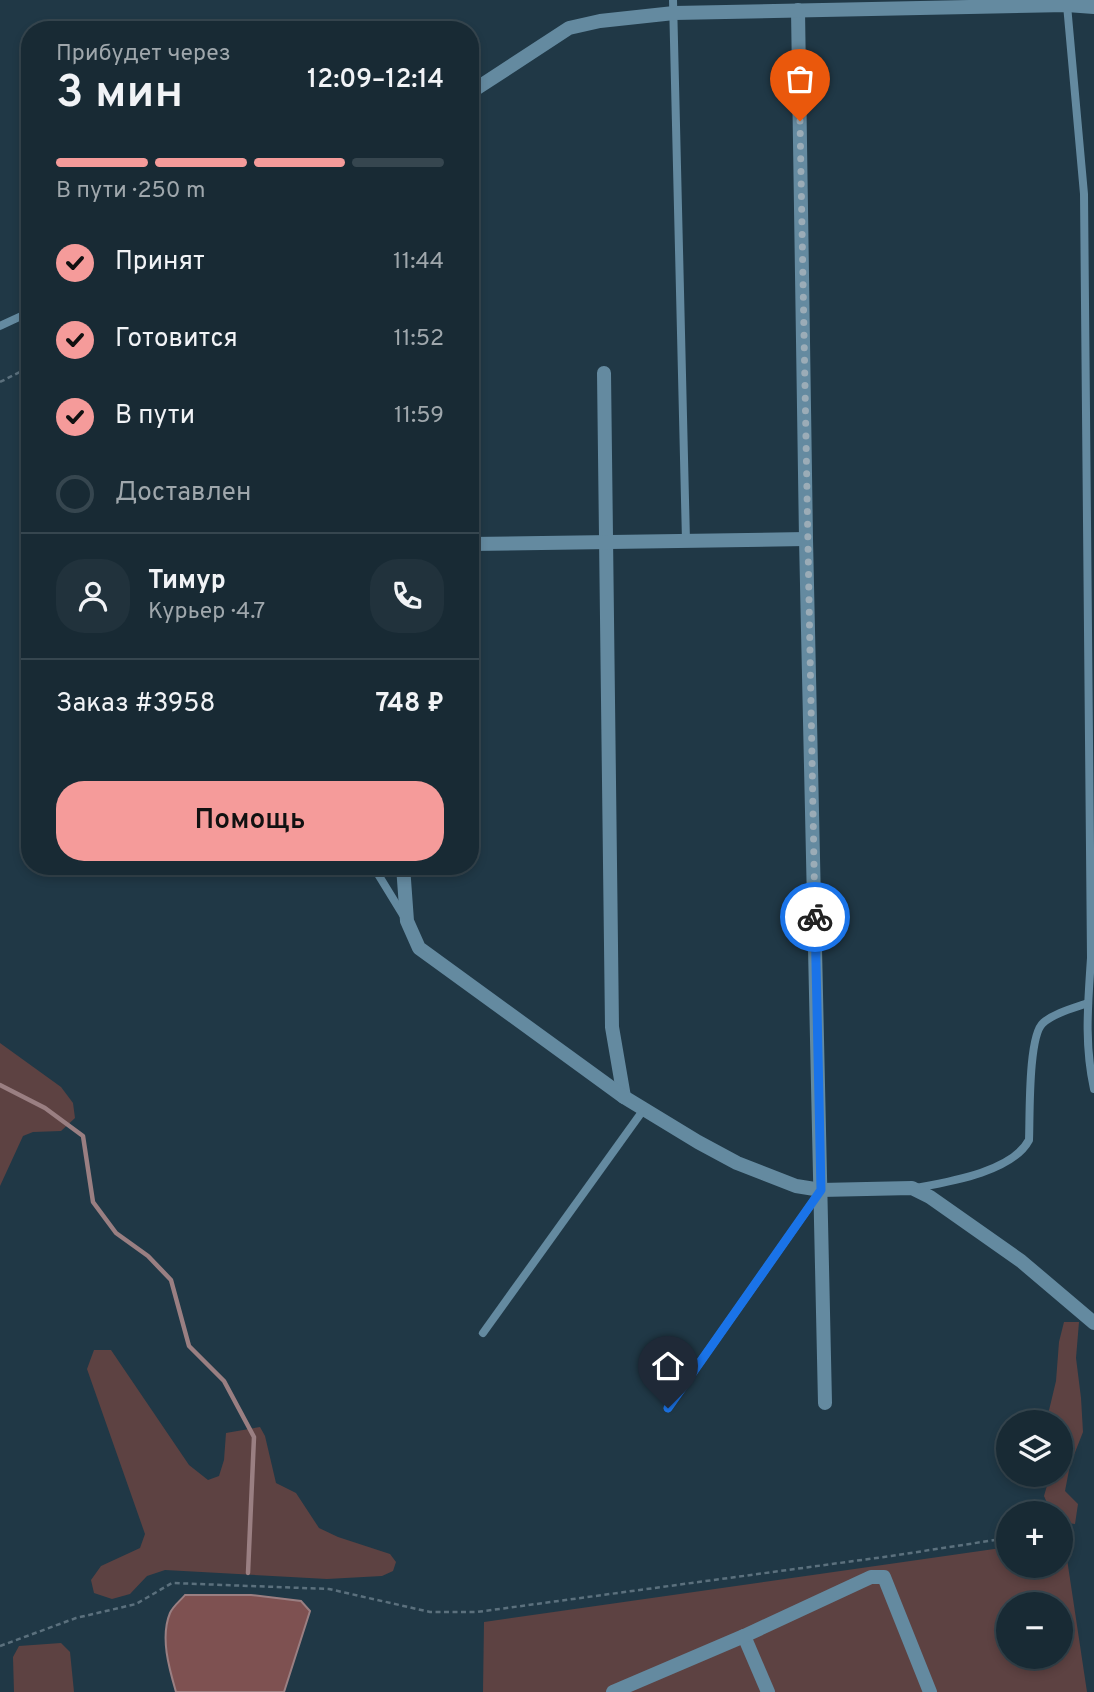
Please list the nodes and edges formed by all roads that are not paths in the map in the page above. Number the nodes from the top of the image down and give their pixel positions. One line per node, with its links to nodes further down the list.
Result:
1 (1094, 0): 4 (lane)
2 (1067, 5): 4 (street); 5 (street); 17 (lane)
3 (673, 7): 5 (street); 6 (street); 11 (lane)
4 (1094, 7)
5 (798, 10): 10 (street)
6 (479, 87)
7 (21, 316): 8 (lane)
8 (0, 326)
9 (604, 373): 12 (street)
10 (806, 539): 11 (street); 22 (street)
11 (686, 541): 12 (street)
12 (606, 542): 13 (street); 19 (street)
13 (479, 544)
14 (379, 875): 16 (lane)
15 (404, 875): 16 (street)
16 (407, 921): 19 (street)
17 (1088, 1003): 18 (lane); 21 (lane)
18 (1094, 1089)
19 (624, 1097): 20 (street)
20 (644, 1110): 22 (street); 24 (lane)
21 (912, 1188): 22 (street); 23 (street)
22 (821, 1190): 25 (street); 26 (lane)
23 (1094, 1323)
24 (483, 1333)
25 (825, 1403)
26 (668, 1408)
27 (744, 1636): 28 (street); 29 (street); 30 (street)
28 (613, 1692)
29 (768, 1692)
30 (930, 1692)

